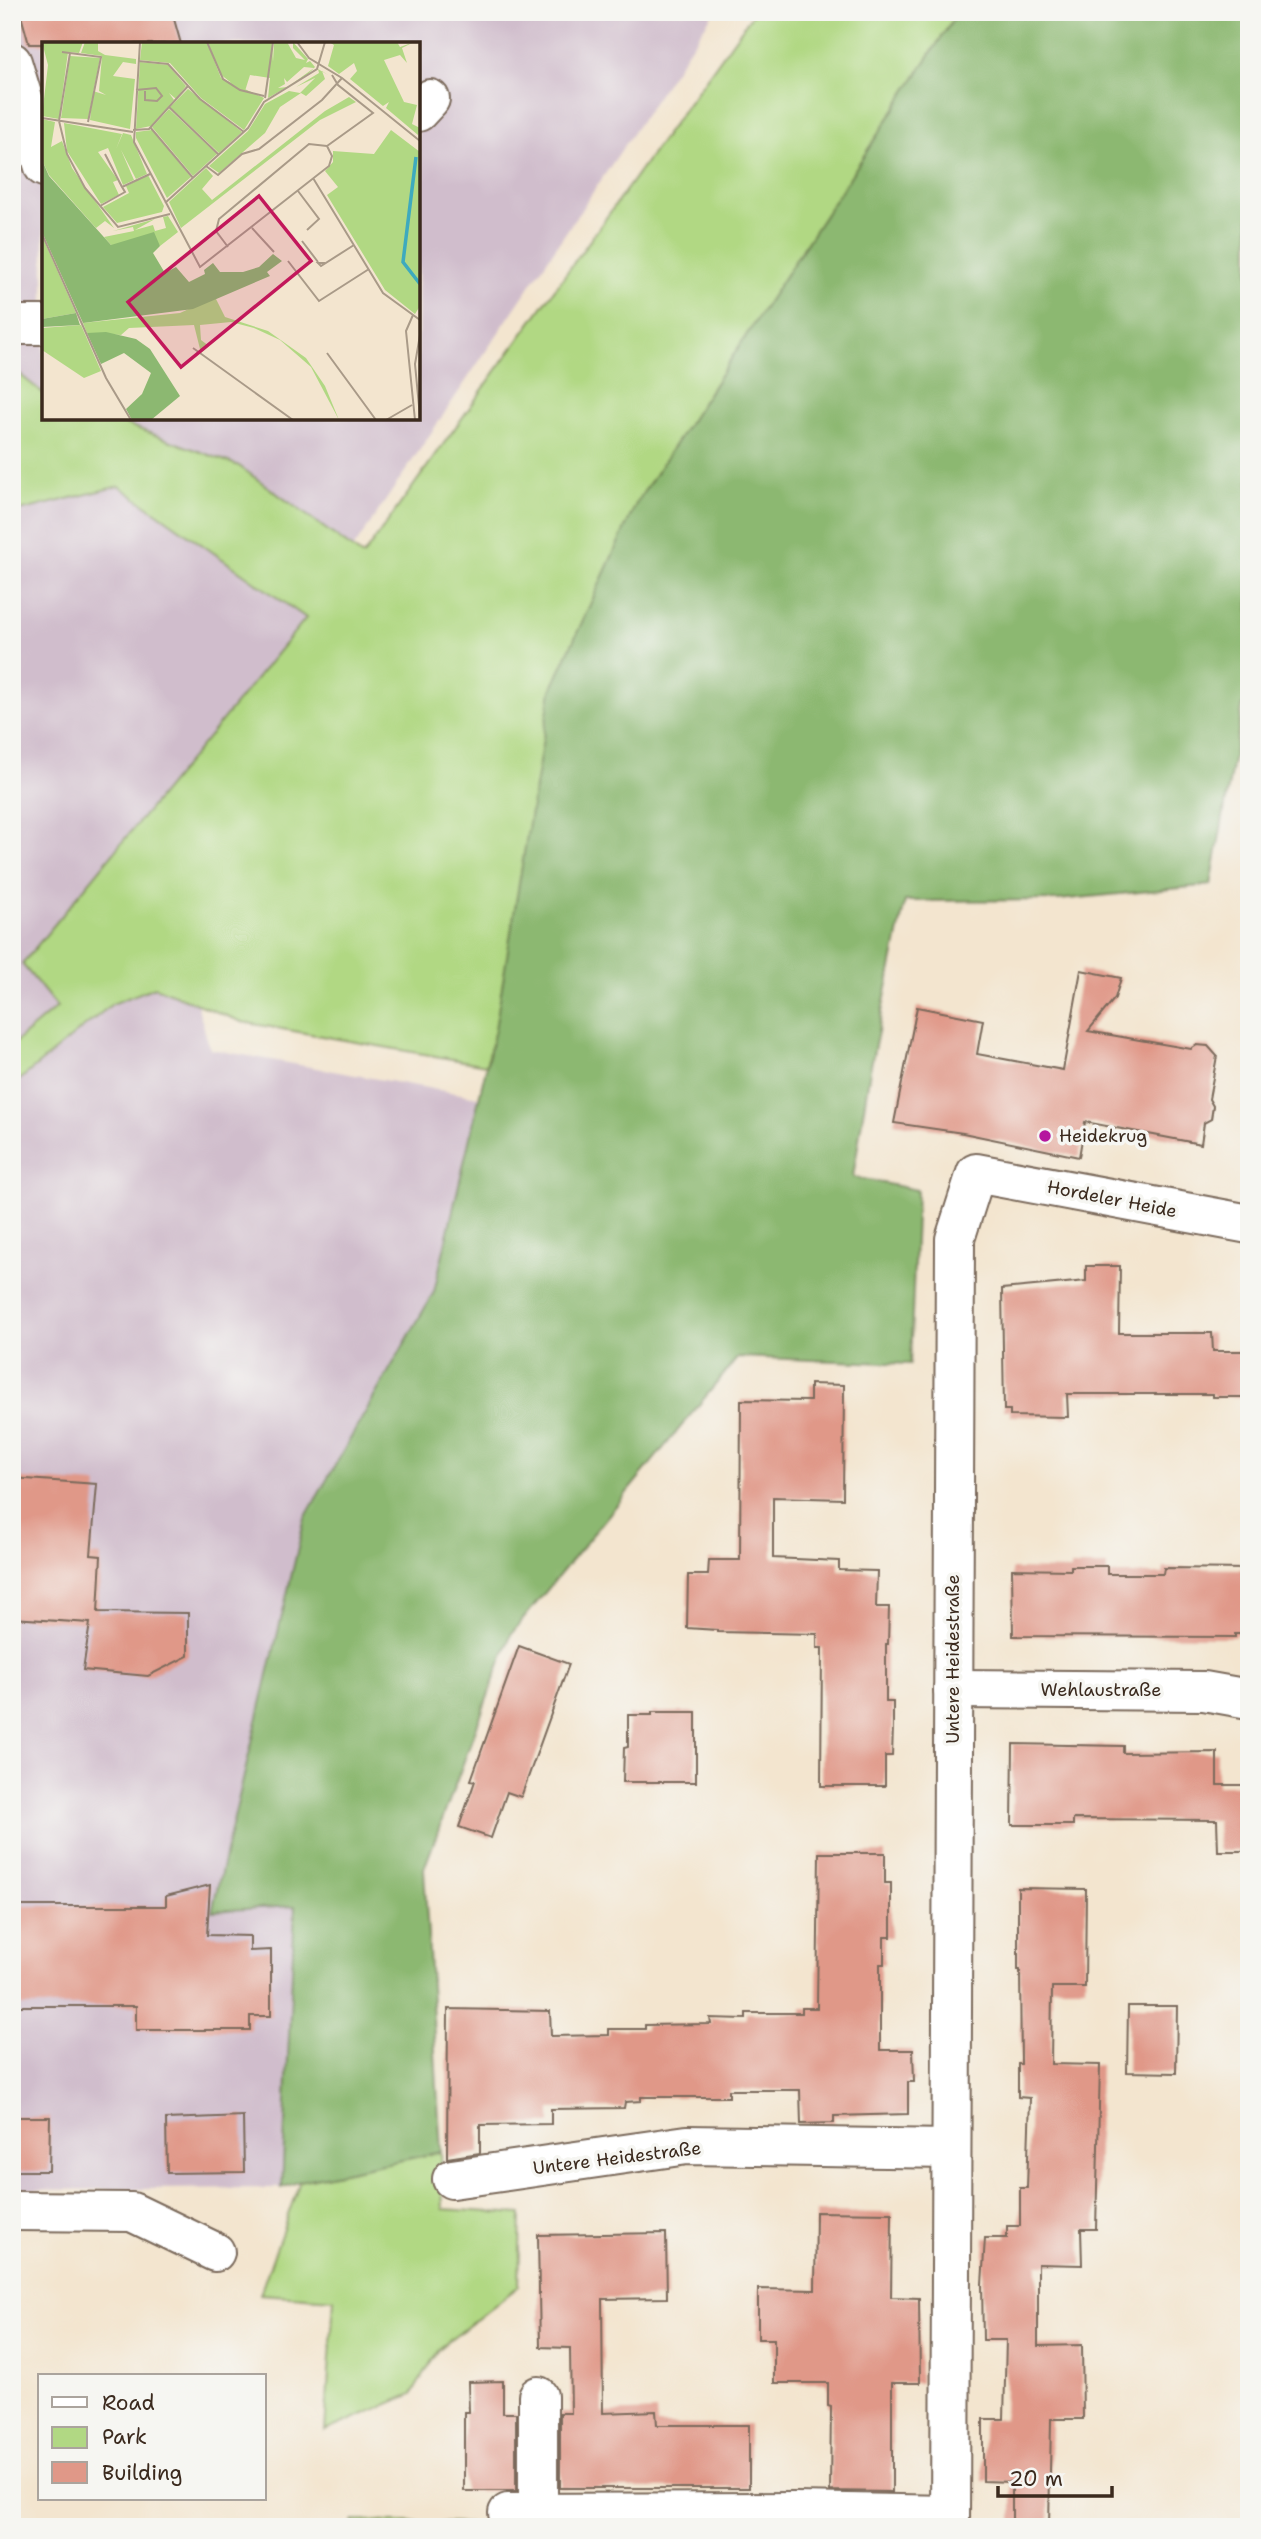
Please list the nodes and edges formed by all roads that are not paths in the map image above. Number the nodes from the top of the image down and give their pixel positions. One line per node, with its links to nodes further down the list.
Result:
1 (12, 62): 2 (street)
2 (42, 160)
3 (12, 325): 4 (street)
4 (42, 325)
5 (976, 1173): 6 (street, Hordeler Heide); 7 (street, Untere Heidestraße)
6 (1249, 1224)
7 (953, 1689): 8 (street, Wehlaustraße); 9 (street, Untere Heidestraße)
8 (1249, 1699)
9 (951, 2149): 10 (street, Untere Heidestraße); 14 (street, Untere Heidestraße)
10 (452, 2179)
11 (12, 2211): 12 (street)
12 (215, 2252)
13 (538, 2396): 14 (street)
14 (950, 2521)

